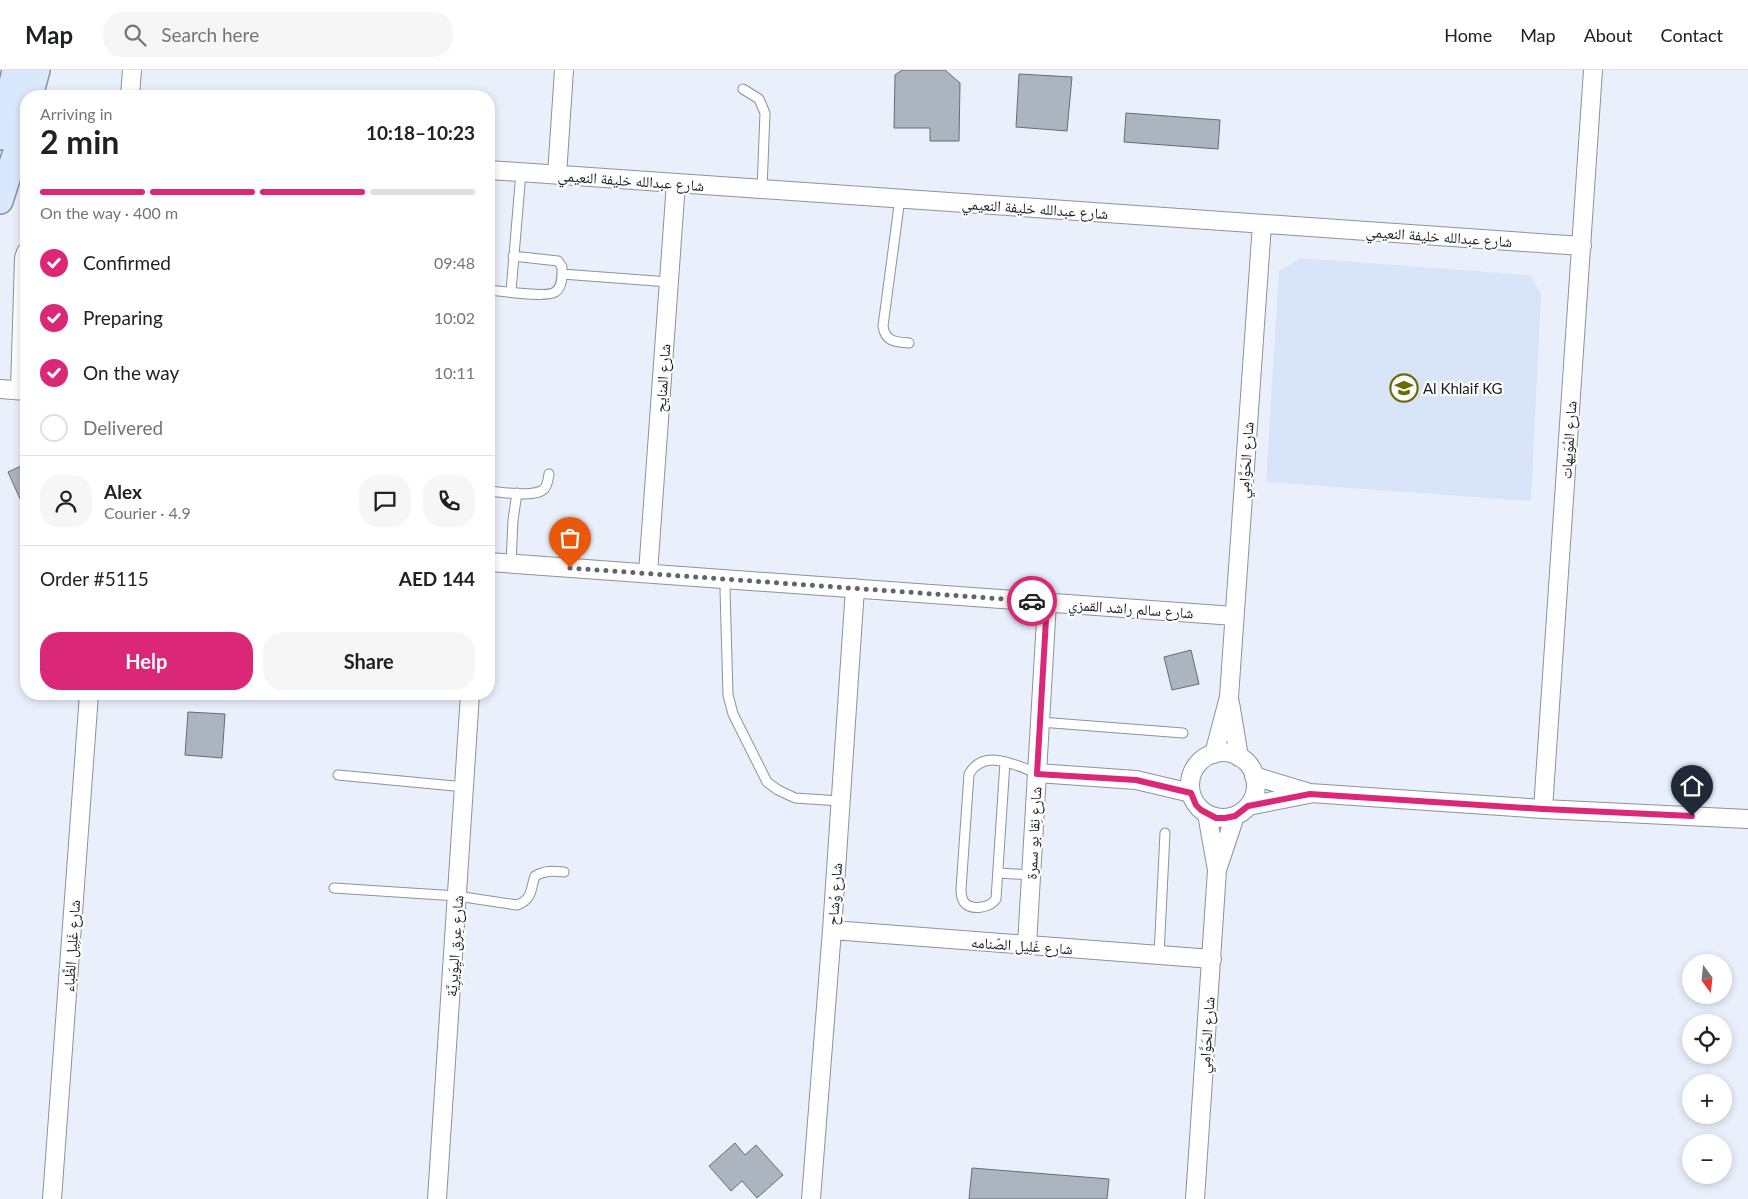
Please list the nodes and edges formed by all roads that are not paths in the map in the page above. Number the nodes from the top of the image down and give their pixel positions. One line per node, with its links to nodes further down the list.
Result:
1 (15, 70): 11 (main road)
2 (20, 70): 11 (street)
3 (37, 70): 8 (main road); 9 (main road)
4 (132, 70): 10 (street)
5 (564, 70): 14 (street)
6 (1593, 70): 21 (street, شارع المُوَيهات)
7 (743, 89): 16 (lane)
8 (32, 90)
9 (37, 90)
10 (130, 90)
11 (18, 136): 18 (main road); 19 (main road)
12 (495, 170): 13 (street, شارع عبدالله خليفة النعيمي)
13 (521, 172): 14 (street, شارع عبدالله خليفة النعيمي); 22 (lane)
14 (557, 175): 15 (street, شارع عبدالله خليفة النعيمي)
15 (676, 183): 16 (street, شارع عبدالله خليفة النعيمي); 24 (street, شارع المنايح)
16 (762, 189): 17 (street, شارع عبدالله خليفة النعيمي)
17 (900, 198): 20 (street, شارع عبدالله خليفة النعيمي); 27 (lane)
18 (0, 201)
19 (0, 206)
20 (1262, 224): 21 (street, شارع عبدالله خليفة النعيمي); 39 (street, شارع الحَوَّامِي)
21 (1582, 246): 57 (street, شارع المُوَيهات)
22 (514, 256): 23 (lane); 26 (lane)
23 (562, 274): 24 (lane); 26 (lane)
24 (669, 282): 35 (street, شارع المنايح)
25 (495, 290): 26 (lane)
26 (511, 291)
27 (909, 344)
28 (0, 389): 29 (street)
29 (20, 391)
30 (549, 474): 32 (lane)
31 (495, 491): 32 (lane)
32 (517, 493): 34 (lane)
33 (495, 563): 34 (street, شارع سالم راشد القمزي)
34 (511, 564): 35 (street, شارع سالم راشد القمزي)
35 (648, 573): 36 (street, شارع سالم راشد القمزي)
36 (727, 579): 37 (street, شارع سالم راشد القمزي); 56 (lane)
37 (855, 588): 38 (street, شارع سالم راشد القمزي); 56 (street, شارع وُشاح)
38 (1047, 602): 39 (street, شارع سالم راشد القمزي); 43 (street, شارع نِقا بو سمرة)
39 (1234, 616): 40 (street, شارع الحَوَّامِي)
40 (1229, 697): 45 (street, شارع الحَوَّامِي); 46 (street, شارع الحَوَّامِي)
41 (89, 700): 72 (street, شارع غَلِيل الظِّباء)
42 (470, 700): 53 (street, شارع عِرق اليِوَيرِيَّة)
43 (1040, 722): 44 (lane); 48 (street, شارع نِقا بو سمرة)
44 (1183, 733)
45 (1214, 754): 46 (street); 49 (street)
46 (1239, 757): 51 (street)
47 (1005, 762): 48 (lane); 64 (lane); 64 (lane)
48 (1037, 774): 52 (street); 65 (street, شارع نِقا بو سمرة)
49 (1192, 774): 52 (street); 54 (street)
50 (338, 775): 53 (lane)
51 (1254, 776): 55 (street); 58 (street)
52 (1136, 780): 54 (street)
53 (465, 786): 67 (street, شارع عِرق اليِوَيرِيَّة)
54 (1191, 793): 59 (street)
55 (1310, 794): 57 (street); 58 (street)
56 (840, 801): 68 (street, شارع وُشاح)
57 (1543, 809): 60 (street)
58 (1241, 811): 59 (street); 62 (street, شارع الحَوَّامِي)
59 (1206, 814): 62 (street, شارع الحَوَّامِي)
60 (1748, 819)
61 (1164, 833): 70 (lane)
62 (1217, 870): 71 (street, شارع الحَوَّامِي)
63 (564, 872): 67 (lane)
64 (999, 873): 65 (lane)
65 (1031, 875): 69 (street, شارع نِقا بو سمرة)
66 (334, 888): 67 (lane)
67 (457, 896): 73 (street, شارع عِرق اليِوَيرِيَّة)
68 (832, 930): 69 (street, شارع غَلِيل الصّنامه); 74 (street, شارع وُشاح)
69 (1027, 945): 70 (street, شارع غَلِيل الصّنامه)
70 (1159, 955): 71 (street, شارع غَلِيل الصّنامه)
71 (1212, 960): 75 (street, شارع الحَوَّامِي)
72 (52, 1199)
73 (437, 1199)
74 (811, 1199)
75 (1194, 1199)

